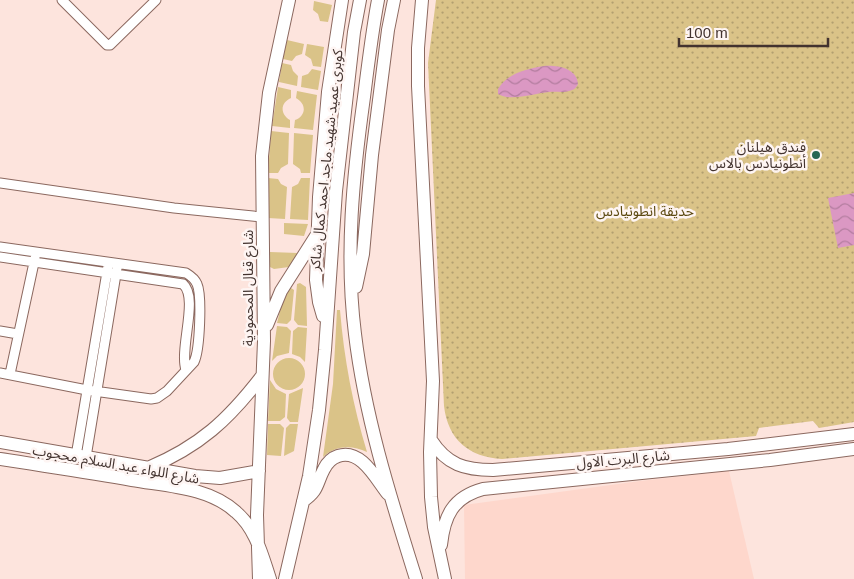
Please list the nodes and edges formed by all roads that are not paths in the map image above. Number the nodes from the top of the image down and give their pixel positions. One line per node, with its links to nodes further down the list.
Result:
1 (62, 0): 2 (street)
2 (156, 0)
3 (289, 0): 10 (main road, شارع قنال المحمودية)
4 (342, 0): 11 (main road)
5 (360, 0): 19 (main road, كوبرى عميد شهيد ماجد احمد كمال شاكر)
6 (378, 0): 18 (main road)
7 (394, 0): 18 (main road)
8 (422, 0): 29 (main road)
9 (0, 183): 10 (street)
10 (262, 218): 22 (main road, شارع قنال المحمودية)
11 (318, 234): 19 (main road); 22 (main road)
12 (0, 248): 14 (street)
13 (0, 257): 14 (street)
14 (36, 258): 15 (street); 21 (street)
15 (112, 268): 16 (street); 17 (street); 27 (street)
16 (186, 273): 17 (street); 23 (street)
17 (183, 284): 23 (street)
18 (352, 301): 38 (main road)
19 (326, 323): 39 (main road, كوبرى عميد شهيد ماجد احمد كمال شاكر)
20 (0, 331): 21 (street)
21 (18, 334): 25 (street)
22 (264, 341): 26 (main road, شارع قنال المحمودية)
23 (186, 370): 27 (street)
24 (0, 373): 25 (street)
25 (10, 374): 27 (street)
26 (262, 376): 35 (main road); 37 (main road, شارع قنال المحمودية)
27 (91, 390): 33 (street)
28 (854, 434): 32 (main road, شارع البرت الاول)
29 (431, 440): 32 (main road, شارع البرت الاول); 41 (main road)
30 (0, 442): 33 (main road, شارع اللواء عبد السلام محجوب)
31 (854, 449): 36 (main road, شارع البرت الاول)
32 (681, 453): 36 (main road)
33 (81, 457): 35 (main road, شارع اللواء عبد السلام محجوب)
34 (0, 460): 40 (main road, شارع اللواء عبد السلام محجوب)
35 (148, 468): 37 (main road, شارع اللواء عبد السلام محجوب)
36 (682, 469): 41 (main road, شارع البرت الاول)
37 (259, 471): 40 (main road, شارع قنال المحمودية)
38 (393, 500): 39 (main road); 45 (main road)
39 (303, 501): 44 (main road)
40 (257, 541): 42 (main road, شارع قنال المحمودية); 43 (main road, شارع اللواء عبد السلام محجوب)
41 (440, 558): 46 (main road)
42 (259, 579)
43 (270, 579)
44 (285, 579)
45 (416, 579)
46 (445, 579)

